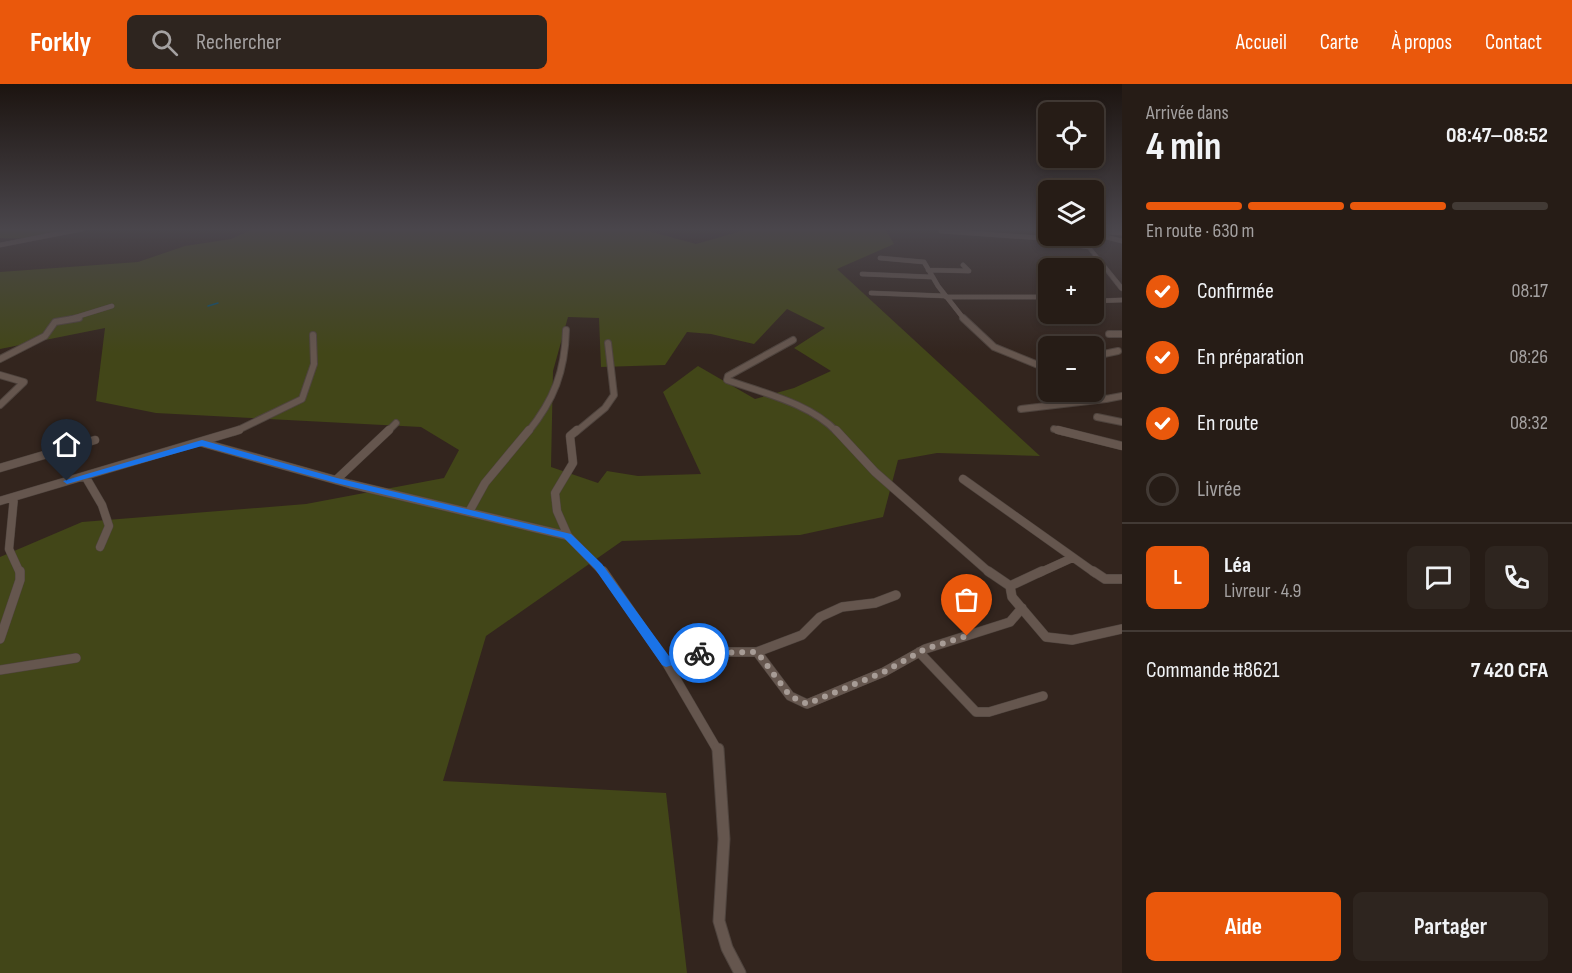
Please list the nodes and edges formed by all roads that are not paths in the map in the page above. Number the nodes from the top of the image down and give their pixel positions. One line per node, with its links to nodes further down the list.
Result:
1 (928, 270): 6 (street)
2 (948, 270): 3 (street)
3 (968, 270)
4 (1108, 270): 7 (street)
5 (862, 274): 6 (street)
6 (932, 277): 9 (street)
7 (1121, 288)
8 (872, 292): 9 (street)
9 (946, 296): 10 (street); 23 (street)
10 (1038, 297)
11 (1122, 300): 12 (street)
12 (1104, 301)
13 (112, 306): 22 (street)
14 (566, 330): 42 (street)
15 (1109, 334): 16 (street)
16 (1122, 334)
17 (313, 335): 34 (street)
18 (793, 340): 47 (street)
19 (608, 343): 43 (street)
20 (1118, 351): 21 (street)
21 (1104, 354)
22 (0, 359)
23 (1038, 365)
24 (0, 375): 27 (street)
25 (1122, 396): 26 (street)
26 (1106, 399): 28 (street)
27 (0, 405)
28 (1021, 409)
29 (1097, 417): 30 (street)
30 (1122, 422)
31 (396, 423): 39 (street)
32 (1054, 429): 35 (street)
33 (95, 440): 36 (street)
34 (202, 443): 37 (street); 39 (street)
35 (1122, 446)
36 (0, 468)
37 (85, 476): 40 (street); 44 (street)
38 (963, 478): 45 (street)
39 (336, 480): 42 (street)
40 (14, 497): 41 (street); 51 (street)
41 (0, 501)
42 (469, 512): 43 (street)
43 (568, 536): 55 (street)
44 (100, 547)
45 (1072, 558): 46 (street); 47 (street)
46 (1122, 579)
47 (1011, 586): 49 (street)
48 (896, 595): 52 (street)
49 (1023, 608): 50 (street); 53 (street)
50 (1122, 629)
51 (0, 639)
52 (757, 652): 53 (street); 55 (street)
53 (919, 652): 57 (street)
54 (76, 658): 56 (street)
55 (666, 662): 58 (street)
56 (0, 670)
57 (1043, 696)
58 (740, 973)

